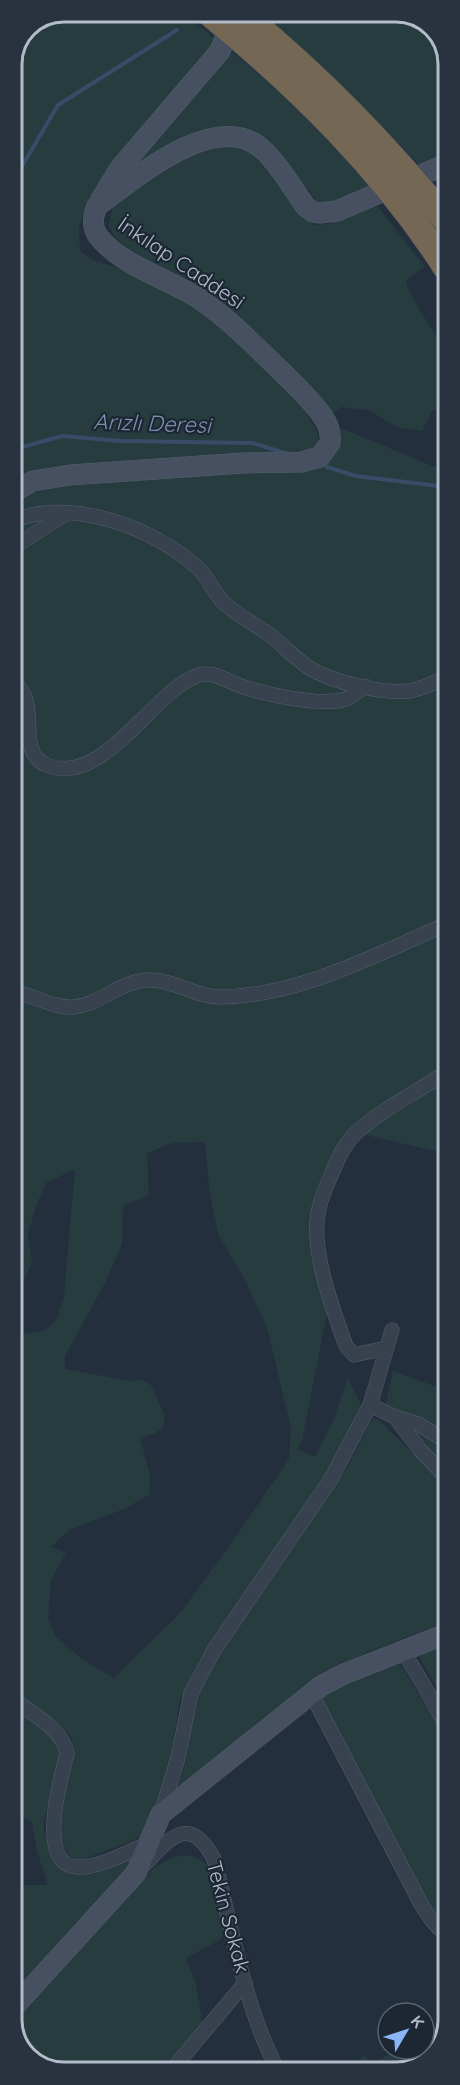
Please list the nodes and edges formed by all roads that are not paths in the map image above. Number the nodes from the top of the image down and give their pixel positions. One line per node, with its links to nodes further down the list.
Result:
1 (221, 23): 7 (highway, bridge)
2 (231, 23): 5 (street)
3 (253, 23): 6 (highway, bridge)
4 (438, 168): 5 (street, İnkılap Caddesi)
5 (97, 206): 8 (street, İnkılap Caddesi)
6 (438, 210)
7 (438, 257)
8 (22, 487)
9 (69, 513): 10 (street); 11 (street); 13 (street)
10 (22, 519)
11 (22, 541)
12 (438, 680): 13 (street)
13 (365, 686): 14 (street)
14 (22, 693)
15 (438, 928): 16 (street)
16 (22, 993)
17 (438, 1078): 19 (street)
18 (392, 1330): 19 (street)
19 (386, 1348): 20 (street)
20 (370, 1405): 21 (street); 29 (street)
21 (395, 1418): 22 (street); 23 (street)
22 (438, 1436)
23 (438, 1469)
24 (438, 1637): 25 (street)
25 (403, 1651): 26 (street); 28 (street)
26 (311, 1693): 29 (street); 32 (street)
27 (22, 1707): 30 (street)
28 (438, 1711)
29 (161, 1814): 30 (street)
30 (149, 1843): 31 (street)
31 (136, 1873): 33 (street, Tekin Sokak); 34 (street)
32 (438, 1927)
33 (246, 1983): 35 (street); 36 (street, Tekin Sokak)
34 (22, 1998)
35 (179, 2062)
36 (274, 2062)

